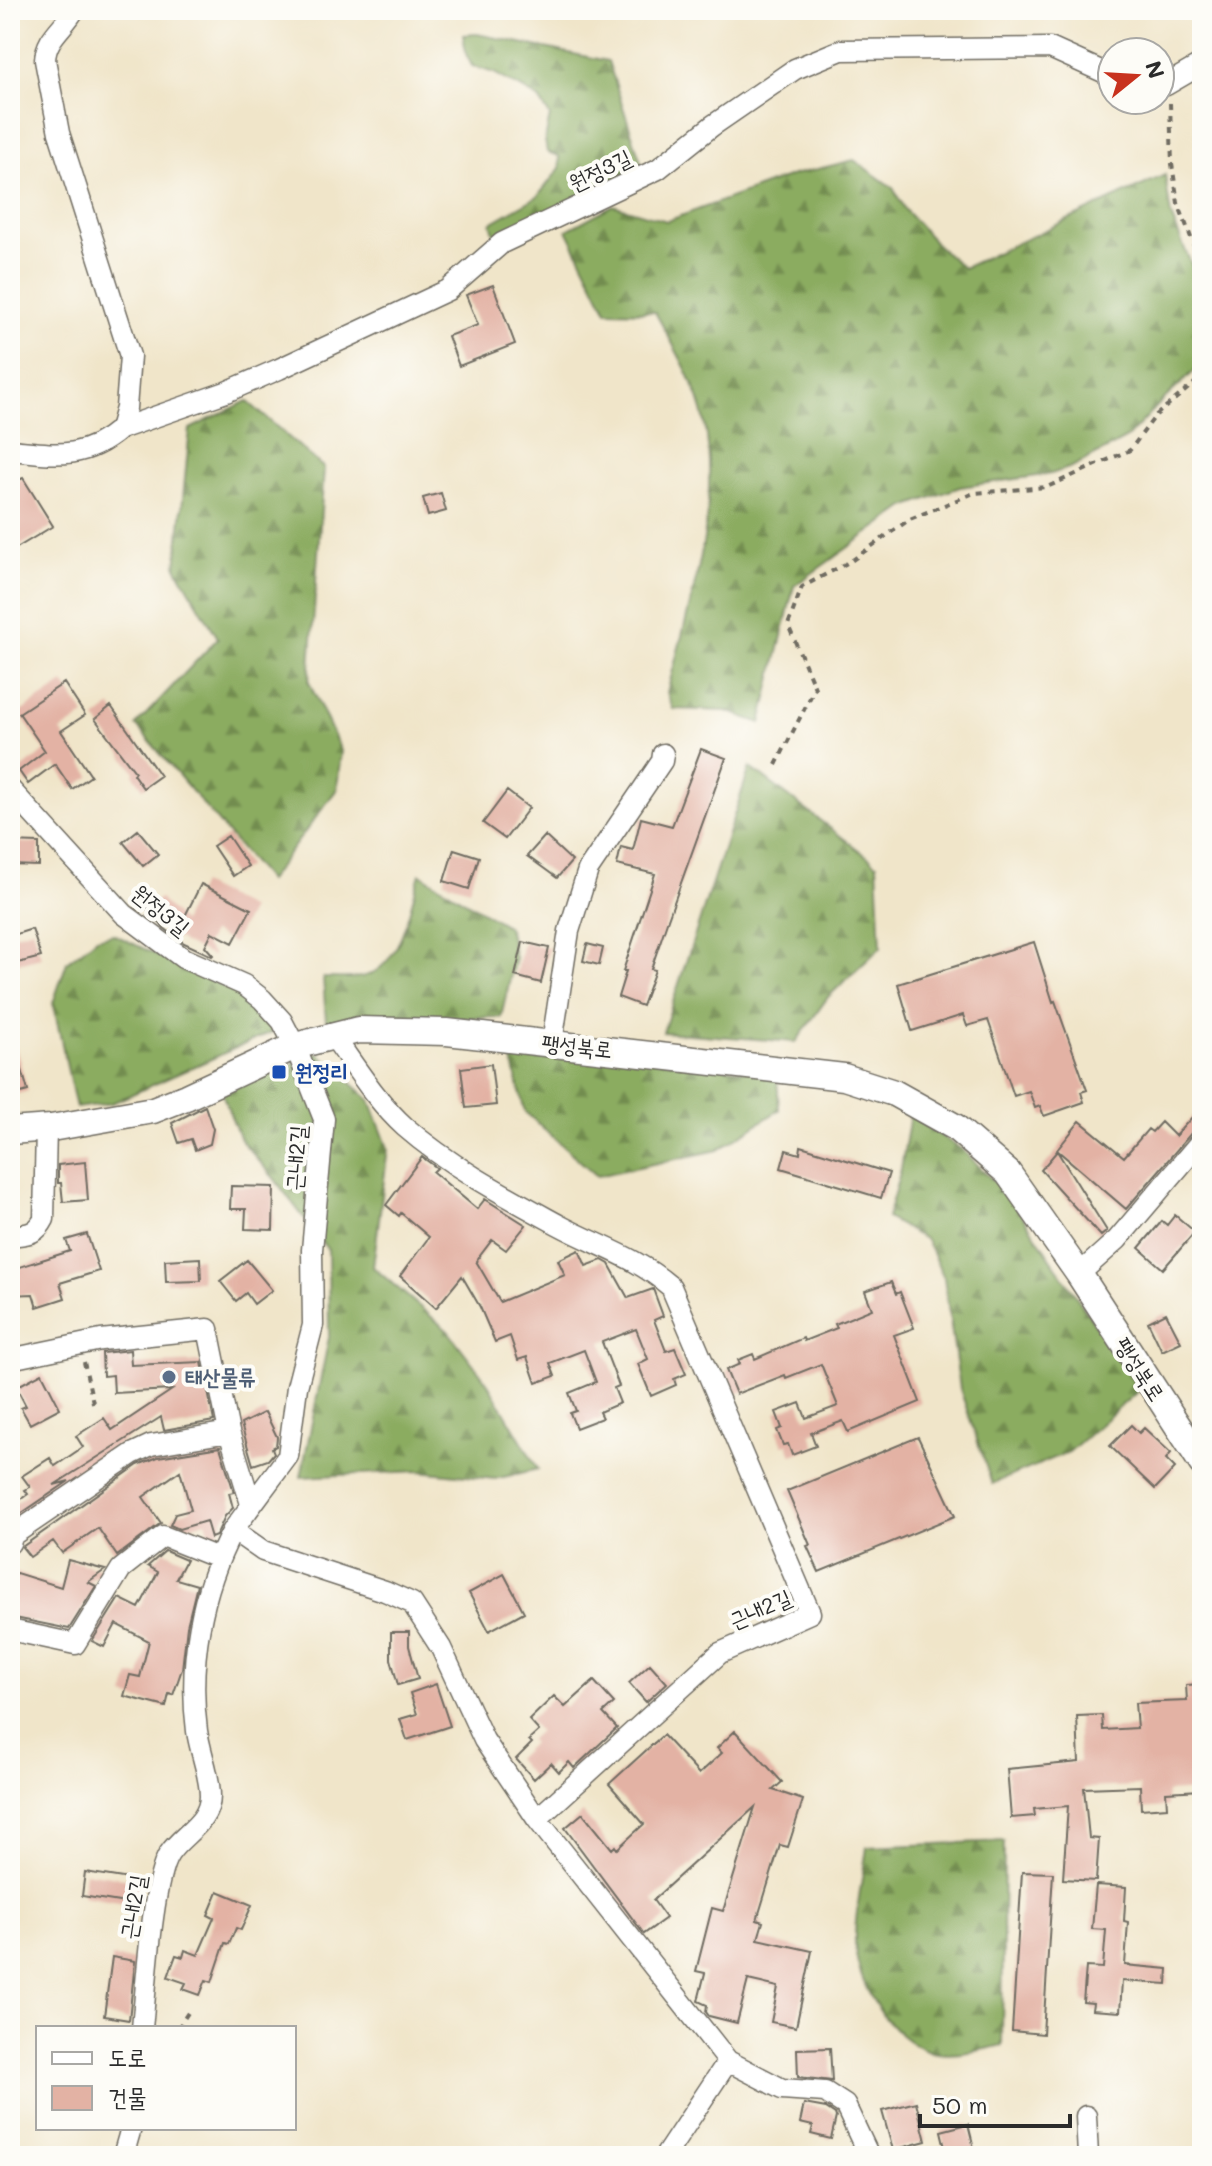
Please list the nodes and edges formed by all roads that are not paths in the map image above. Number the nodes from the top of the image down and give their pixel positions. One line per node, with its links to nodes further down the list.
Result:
1 (74, 10): 5 (street)
2 (1202, 64): 4 (street)
3 (1096, 69): 5 (street, 원정3길)
4 (1176, 78)
5 (120, 429): 6 (street, 원정3길)
6 (10, 450)
7 (663, 754): 10 (street)
8 (10, 789): 11 (street, 원정3길)
9 (333, 1036): 10 (street, 팽성북로); 11 (street, 팽성북로); 25 (street, 근내2길)
10 (552, 1043): 16 (street, 팽성북로)
11 (295, 1046): 12 (street, 팽성북로); 20 (street, 근내2길)
12 (46, 1128): 13 (street, 팽성북로); 15 (street)
13 (10, 1131)
14 (1202, 1140): 16 (street)
15 (10, 1236)
16 (1079, 1274): 19 (street, 팽성북로)
17 (10, 1359): 18 (street)
18 (229, 1432): 20 (street); 22 (street)
19 (1202, 1463)
20 (251, 1504): 21 (street, 근내2길)
21 (233, 1530): 23 (street, 근내2길); 25 (street)
22 (10, 1543)
23 (218, 1558): 24 (street); 26 (street, 근내2길)
24 (10, 1630)
25 (537, 1819): 27 (street)
26 (142, 2026)
27 (728, 2061): 31 (street); 32 (street)
28 (1086, 2116): 33 (street)
29 (130, 2130): 30 (street)
30 (123, 2156)
31 (665, 2156)
32 (869, 2156)
33 (1088, 2156)

